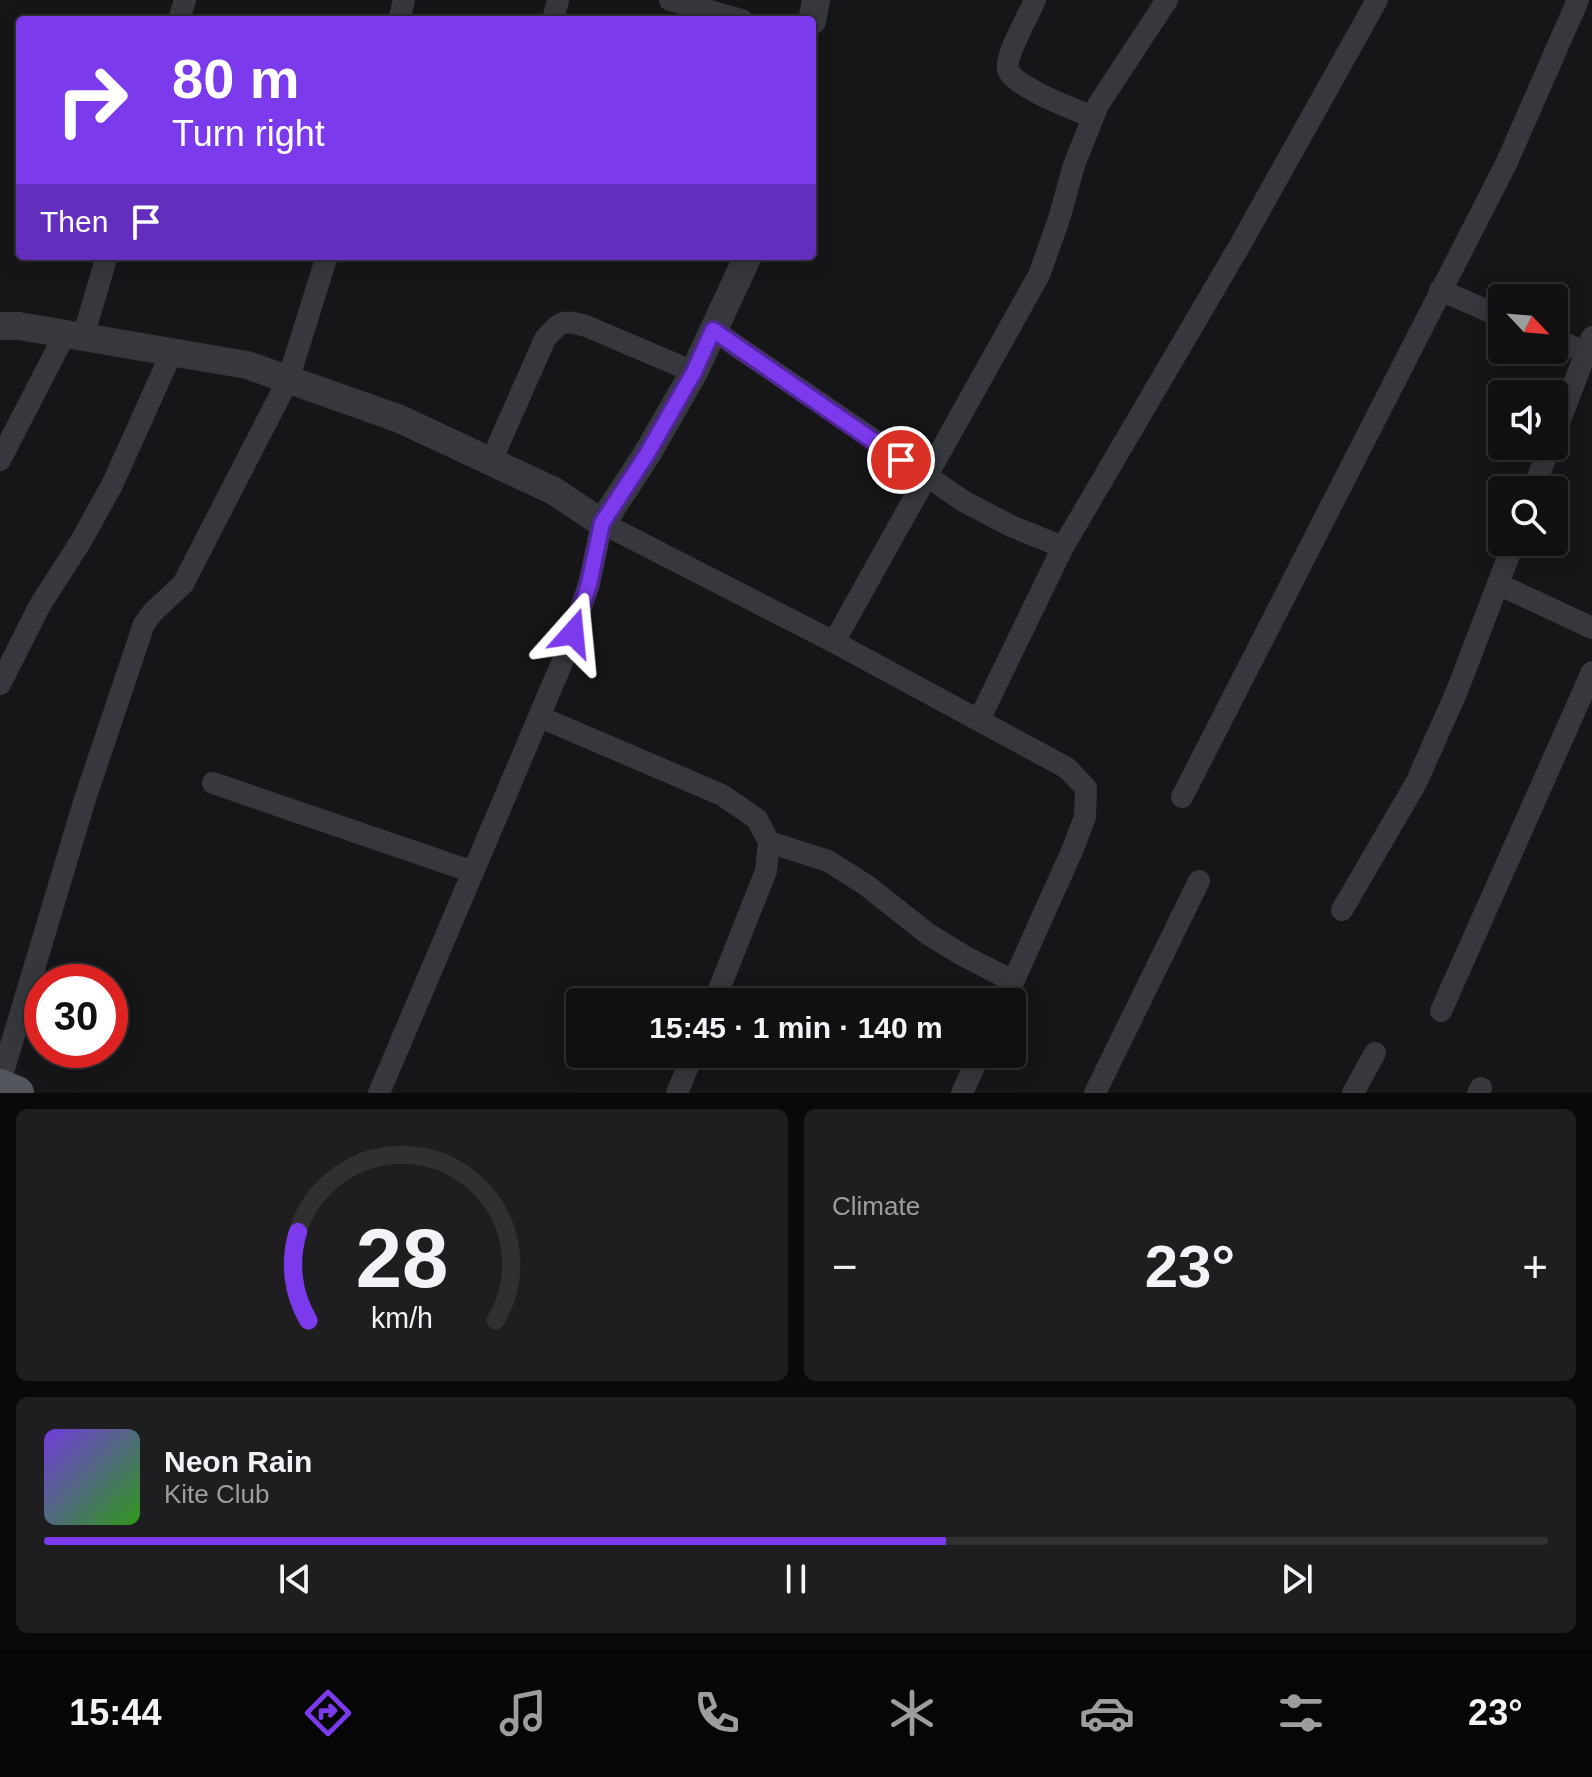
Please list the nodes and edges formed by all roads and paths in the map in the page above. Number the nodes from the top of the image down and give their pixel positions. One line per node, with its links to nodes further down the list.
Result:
1 (670, 0): 6 (street)
2 (1035, 0): 7 (street)
3 (1167, 0): 7 (street)
4 (1377, 0): 26 (street)
5 (1578, 0): 11 (street)
6 (728, 16)
7 (1093, 117): 24 (street)
8 (105, 260): 15 (street)
9 (326, 260): 20 (street)
10 (746, 260): 14 (street)
11 (1440, 290): 12 (street); 36 (street)
12 (1488, 311)
13 (0, 326): 15 (street)
14 (713, 330): 19 (street); 24 (street)
15 (74, 335): 18 (street); 22 (street)
16 (1568, 342): 17 (street)
17 (1590, 348): 21 (street)
18 (172, 352): 20 (street); 32 (street)
19 (694, 372): 23 (street); 25 (street)
20 (288, 380): 23 (street); 48 (street)
21 (1568, 401)
22 (0, 460)
23 (491, 461): 25 (street)
24 (925, 476): 26 (street); 30 (street)
25 (602, 523): 30 (street); 33 (street)
26 (1063, 547): 34 (street)
27 (1509, 556): 28 (street)
28 (1498, 584): 29 (street); 40 (street)
29 (1592, 628)
30 (834, 642): 34 (street)
31 (1592, 672): 44 (street)
32 (0, 684)
33 (540, 717): 37 (street); 38 (street)
34 (979, 720): 41 (street)
35 (213, 783): 38 (street)
36 (1182, 797)
37 (769, 842): 41 (street); 42 (street)
38 (473, 872): 50 (street)
39 (1199, 881): 53 (street)
40 (1342, 910)
41 (1013, 981): 43 (street)
42 (720, 988)
43 (1010, 988)
44 (1441, 1011)
45 (1375, 1053): 54 (street)
46 (687, 1068): 51 (street)
47 (974, 1068): 52 (street)
48 (0, 1084): 49 (main road)
49 (17, 1093)
50 (379, 1093)
51 (677, 1093)
52 (962, 1093)
53 (1095, 1093)
54 (1353, 1093)

